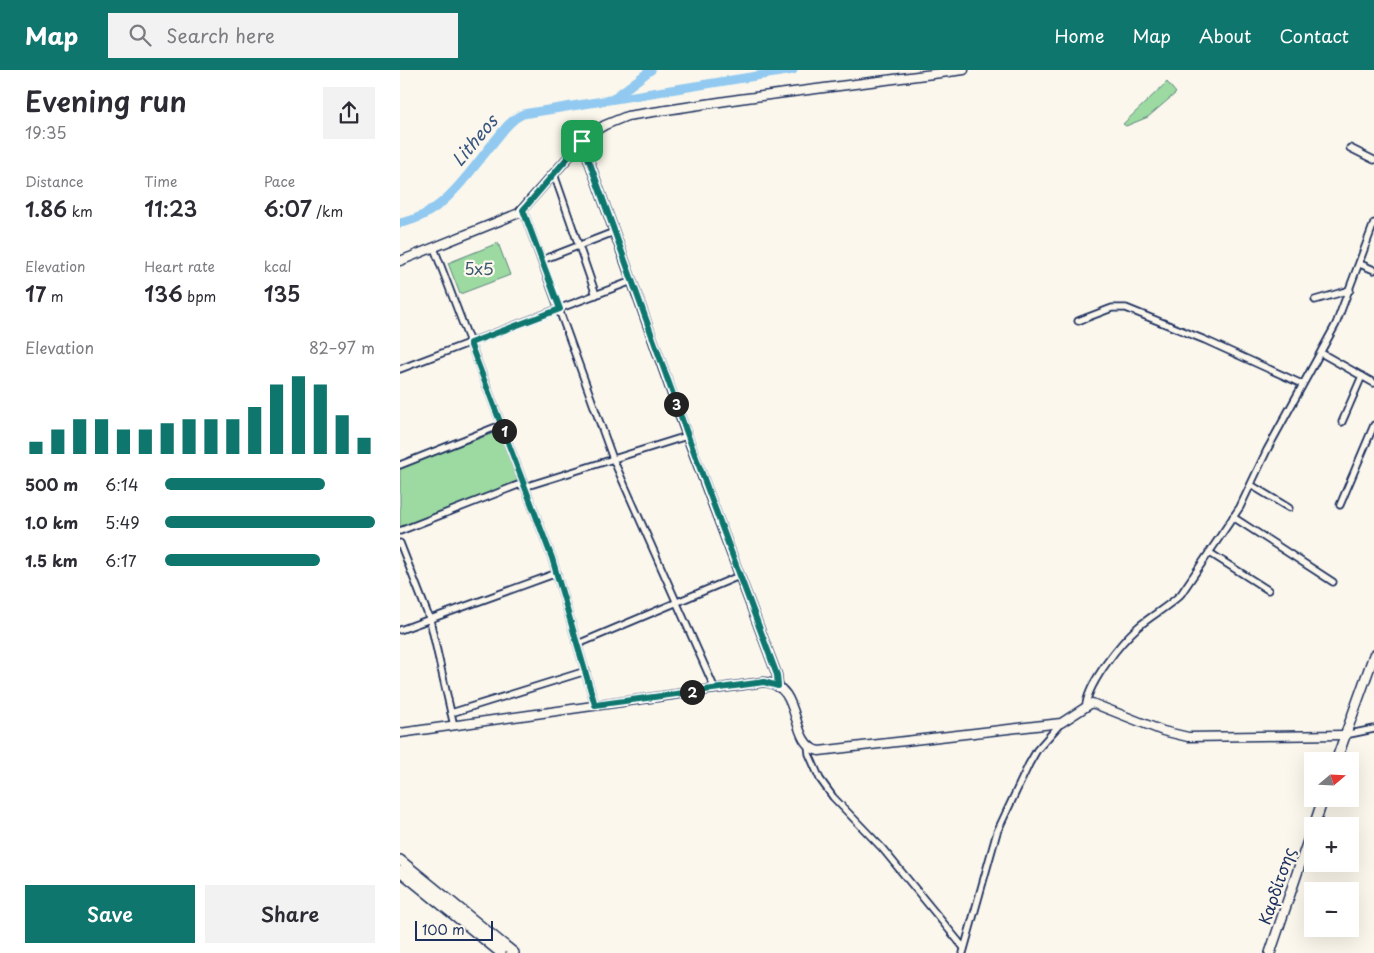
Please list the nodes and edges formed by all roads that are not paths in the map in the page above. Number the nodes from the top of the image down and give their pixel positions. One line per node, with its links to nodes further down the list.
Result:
1 (964, 70): 2 (street)
2 (582, 141): 5 (street); 8 (street)
3 (1350, 148): 4 (street)
4 (1374, 160)
5 (554, 174): 6 (street); 9 (street)
6 (523, 210): 10 (street); 11 (street)
7 (1374, 223): 13 (street)
8 (614, 232): 9 (street); 15 (street)
9 (579, 246): 11 (street); 17 (street)
10 (434, 248): 12 (street); 21 (street)
11 (542, 260): 19 (street)
12 (400, 261)
13 (1360, 264): 14 (street); 16 (street)
14 (1374, 270)
15 (632, 281): 17 (street); 30 (street)
16 (1350, 290): 18 (street); 22 (street)
17 (596, 295): 19 (street)
18 (1315, 300)
19 (560, 309): 21 (street); 31 (street)
20 (1078, 321): 26 (street)
21 (470, 343): 23 (street); 28 (street)
22 (1320, 353): 24 (street); 26 (street)
23 (400, 370)
24 (1362, 376): 25 (street); 27 (street)
25 (1374, 383)
26 (1302, 384): 34 (street)
27 (1342, 422)
28 (501, 425): 32 (street); 33 (street)
29 (1374, 425): 35 (street)
30 (688, 436): 31 (street); 42 (street)
31 (613, 459): 33 (street); 45 (street)
32 (400, 465)
33 (524, 485): 38 (street); 41 (street)
34 (1251, 485): 36 (street); 37 (street)
35 (1340, 505)
36 (1289, 508)
37 (1233, 517): 40 (street); 43 (street)
38 (400, 530)
39 (400, 543): 46 (street)
40 (1210, 553): 44 (street); 53 (street)
41 (557, 573): 46 (street); 48 (street)
42 (739, 576): 45 (street); 51 (street)
43 (1332, 582)
44 (1268, 590)
45 (677, 602): 48 (street); 52 (street)
46 (430, 620): 47 (street); 55 (street)
47 (400, 630)
48 (578, 644): 50 (street)
49 (1374, 655): 60 (main road)
50 (586, 671): 54 (street); 55 (street)
51 (778, 686): 52 (street); 61 (street)
52 (715, 689): 54 (street)
53 (1086, 704): 56 (street); 60 (street)
54 (595, 705): 57 (street)
55 (451, 713): 57 (street)
56 (1061, 723): 61 (street); 66 (street)
57 (454, 726): 59 (street)
58 (1374, 730): 60 (street)
59 (400, 733)
60 (1345, 735): 62 (main road)
61 (808, 745): 66 (street)
62 (1339, 752)
63 (1304, 854): 69 (main road, Καρδίτσης)
64 (400, 860): 68 (main road)
65 (400, 870): 67 (main road)
66 (963, 951)
67 (500, 953)
68 (514, 953)
69 (1270, 953)

